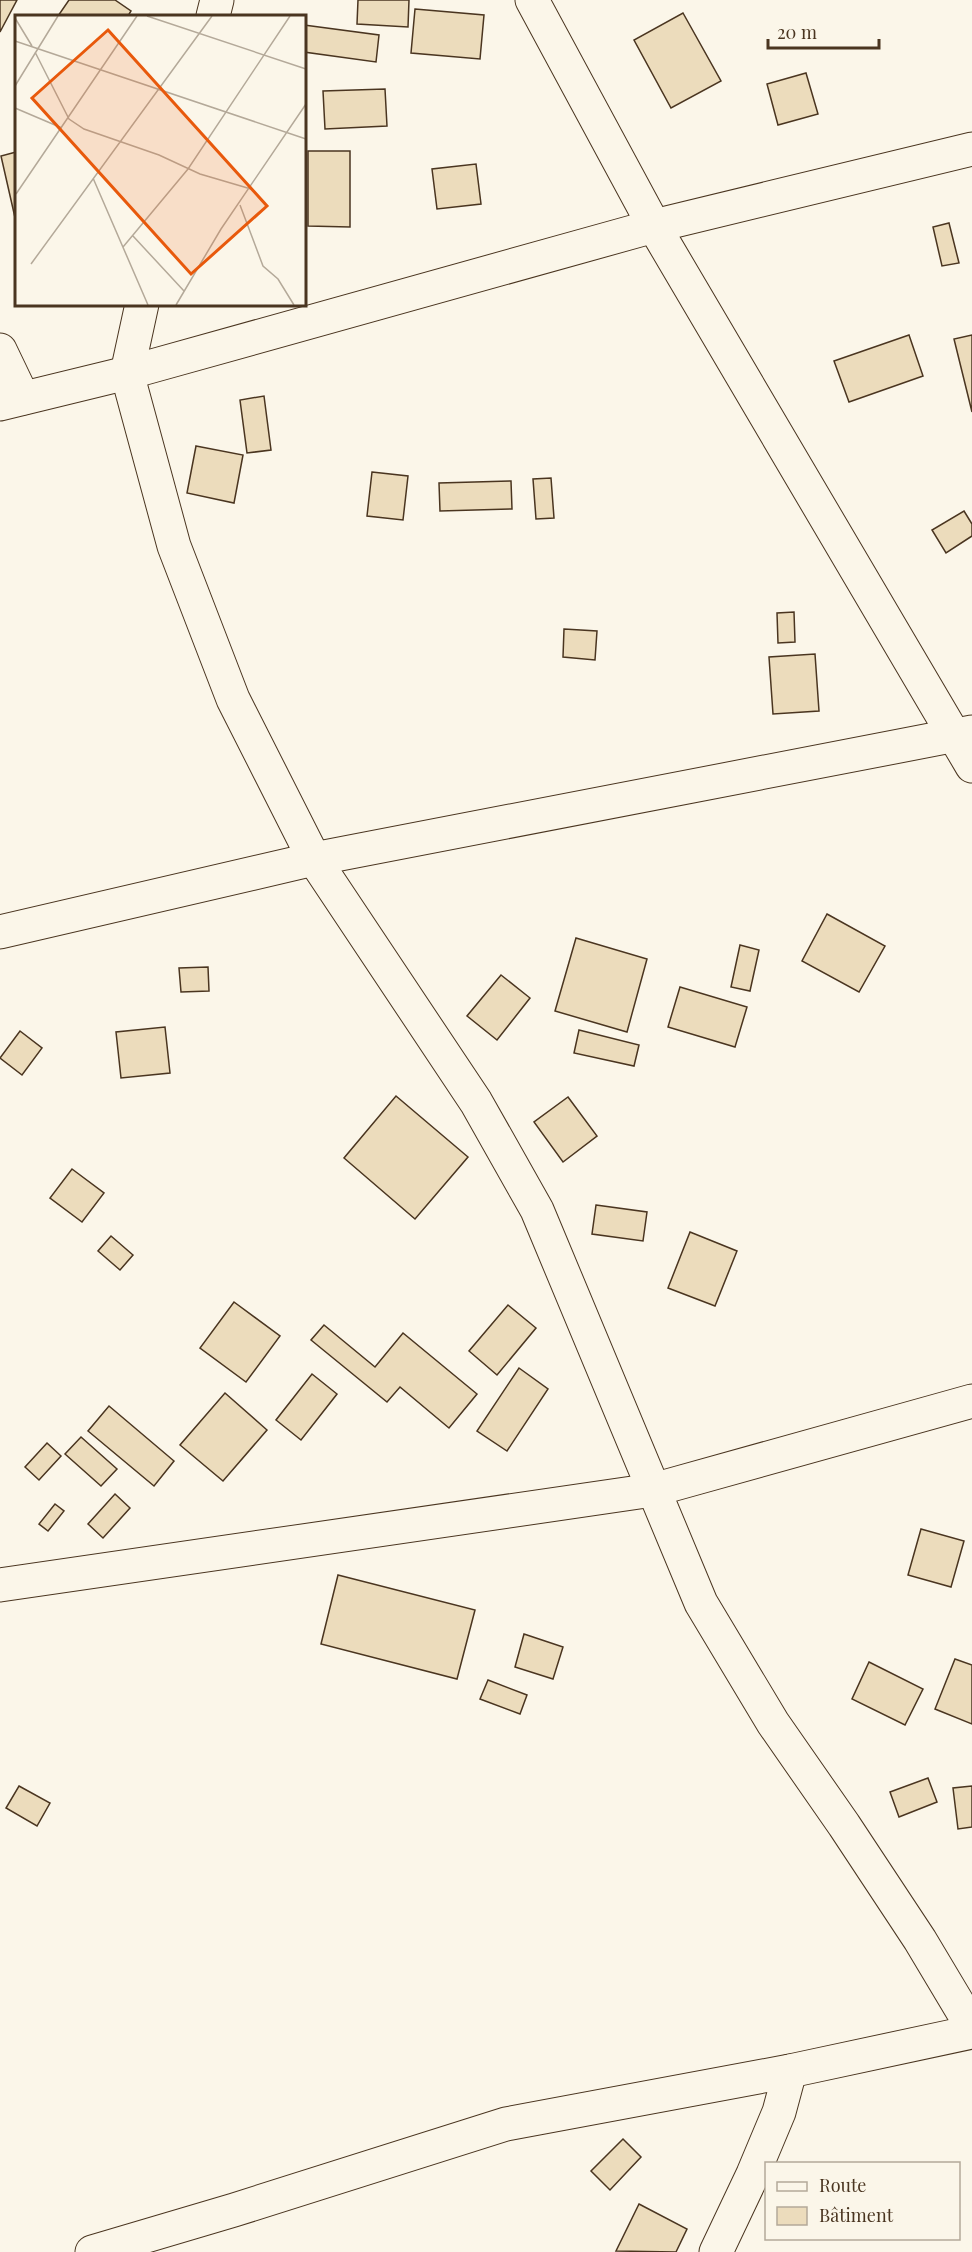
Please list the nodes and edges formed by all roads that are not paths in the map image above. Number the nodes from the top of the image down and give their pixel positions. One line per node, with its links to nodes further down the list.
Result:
1 (217, 0): 3 (street)
2 (532, 0): 5 (street)
3 (213, 15)
4 (972, 149): 5 (street)
5 (654, 226): 8 (street); 10 (street)
6 (142, 306): 8 (street)
7 (0, 350): 9 (street)
8 (127, 373): 9 (street); 12 (street)
9 (11, 401)
10 (964, 734): 11 (street); 12 (street)
11 (972, 766)
12 (314, 859): 13 (street); 15 (street)
13 (0, 932)
14 (972, 1401): 15 (street)
15 (653, 1490): 16 (street); 17 (street)
16 (0, 1585)
17 (972, 2030): 18 (street)
18 (790, 2071): 19 (street); 20 (street)
19 (92, 2252)
20 (716, 2252)

